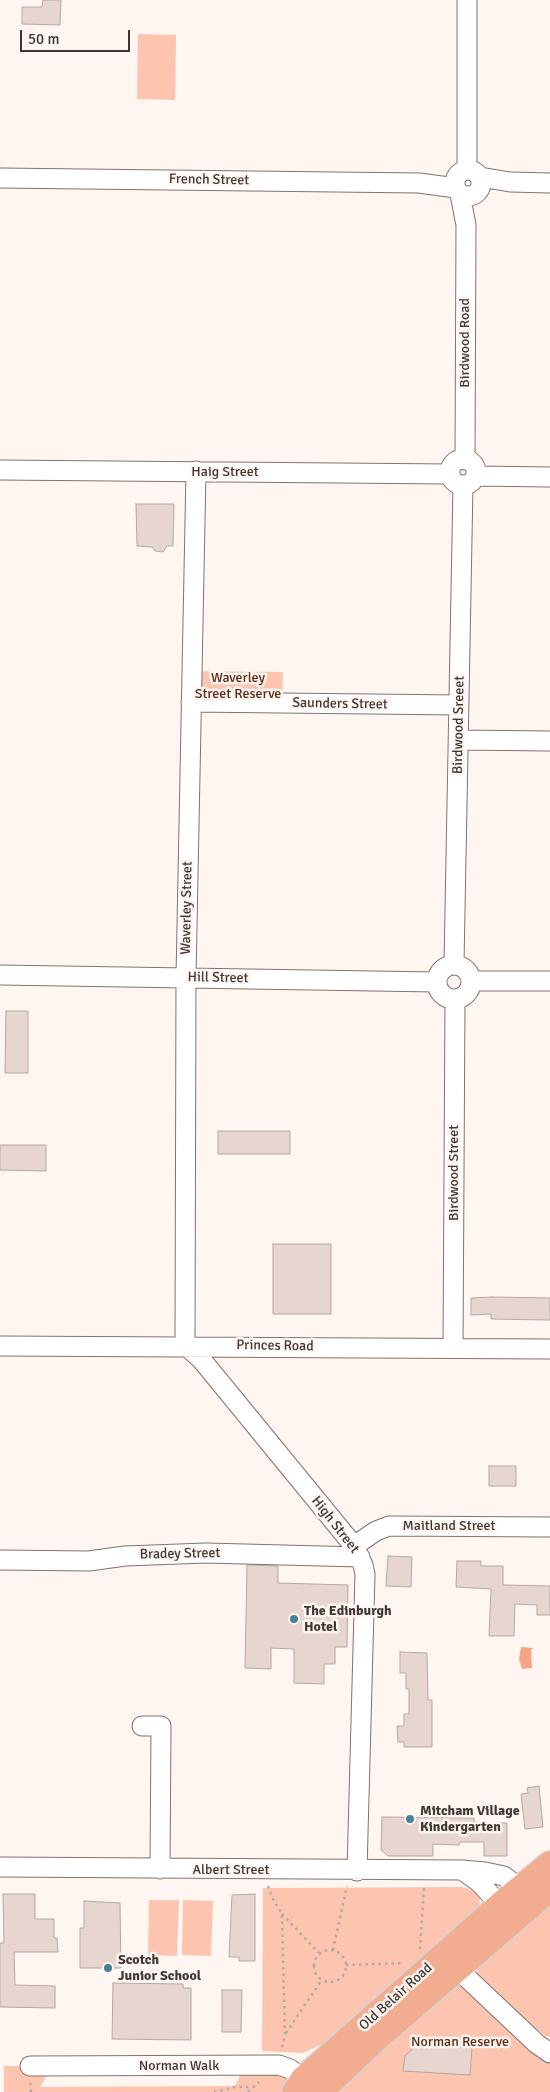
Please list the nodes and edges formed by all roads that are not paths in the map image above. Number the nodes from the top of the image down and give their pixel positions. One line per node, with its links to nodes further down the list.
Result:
1 (467, 0): 4 (street, Birdwood Road)
2 (0, 178): 4 (street, French Street)
3 (550, 183): 4 (street, French Street)
4 (468, 184): 8 (street, Birdwood Road)
5 (0, 470): 6 (street, Haig Street)
6 (196, 471): 8 (street, Haig Street); 9 (street, Waverley Street)
7 (550, 476): 8 (street, Haig Street)
8 (463, 478): 10 (street, Birdwood Sreeet)
9 (191, 702): 10 (street, Saunders Street); 15 (street, Waverley Street)
10 (459, 705): 11 (street, Birdwood Sreeet)
11 (460, 740): 12 (street); 13 (street, Birdwood Sreeet)
12 (550, 741)
13 (454, 964): 16 (street); 18 (street)
14 (0, 975): 15 (street, Hill Street)
15 (186, 977): 18 (street, Hill Street); 20 (street, Waverley Street)
16 (472, 980): 17 (street); 19 (street)
17 (550, 981)
18 (436, 982): 19 (street)
19 (455, 999): 22 (street, Birdwood Street)
20 (185, 1345): 21 (street, Princes Road); 22 (street, Princes Road); 25 (street, High Street)
21 (0, 1346)
22 (453, 1348): 23 (street, Princes Road)
23 (550, 1349)
24 (550, 1527): 25 (street, Maitland Street)
25 (357, 1551): 26 (street, Bradey Street); 32 (street, High Street)
26 (0, 1560)
27 (142, 1726): 30 (street)
28 (550, 1864): 33 (main road, Old Belair Road)
29 (0, 1866): 30 (street, Albert Street)
30 (160, 1870): 32 (street, Albert Street)
31 (462, 1870): 32 (street, Albert Street); 33 (street, Albert Street); 34 (street)
32 (358, 1871)
33 (535, 1894): 34 (main road, Old Belair Road)
34 (506, 1913): 35 (main road, Old Belair Road)
35 (440, 1958): 36 (street); 38 (main road, Old Belair Road)
36 (550, 2053)
37 (30, 2066): 38 (street, Norman Walk)
38 (309, 2089)

